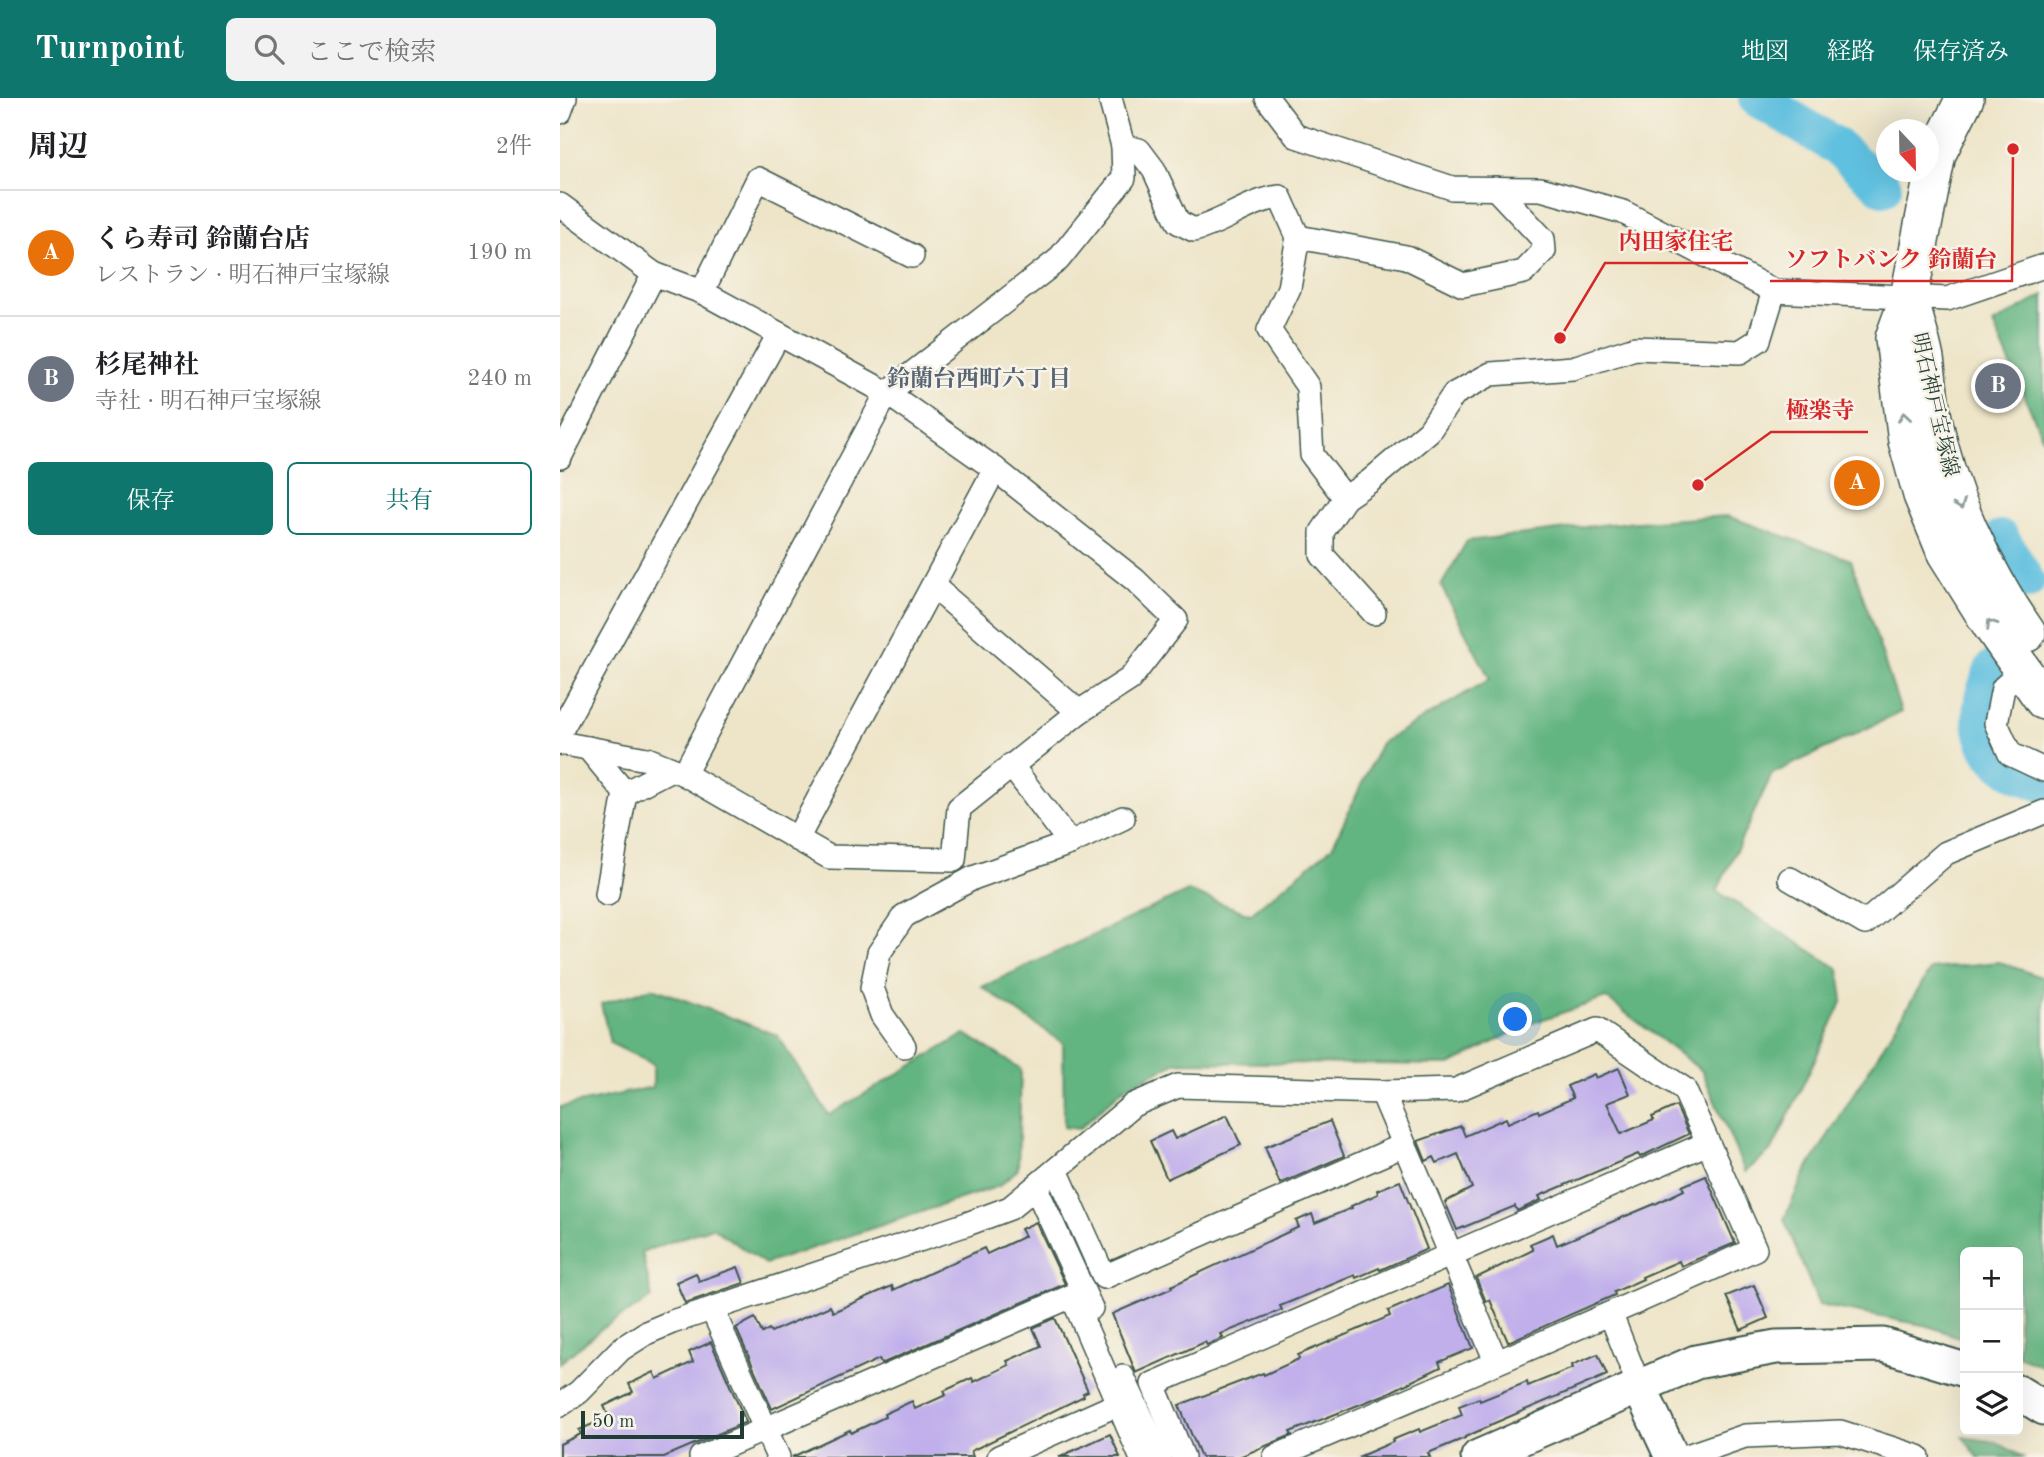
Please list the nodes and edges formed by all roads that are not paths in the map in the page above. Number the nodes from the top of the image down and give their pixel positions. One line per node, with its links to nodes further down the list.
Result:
1 (565, 98): 5 (street)
2 (1110, 98): 6 (street)
3 (1267, 98): 7 (street)
4 (1965, 98): 15 (main road, 明石神戸宝塚線)
5 (560, 112)
6 (1123, 146): 9 (street); 17 (street)
7 (1495, 188): 9 (street); 13 (street)
8 (560, 205): 12 (street)
9 (1298, 237): 20 (street)
10 (912, 256): 14 (street)
11 (2044, 266): 15 (street)
12 (654, 274): 14 (street); 18 (street)
13 (1774, 291): 15 (street); 20 (street)
14 (702, 292): 16 (street)
15 (1909, 297): 23 (main road, 明石神戸宝塚線)
16 (779, 334): 17 (street); 26 (street)
17 (887, 393): 19 (street); 31 (street)
18 (560, 457)
19 (995, 469): 21 (street); 25 (street)
20 (1345, 498): 22 (street)
21 (933, 586): 25 (street); 35 (street)
22 (1374, 613)
23 (2033, 664): 24 (main road, 明石神戸宝塚線); 30 (street)
24 (2044, 701)
25 (1079, 712): 29 (street)
26 (560, 732)
27 (560, 743): 28 (street)
28 (588, 748): 31 (street); 32 (street)
29 (1011, 765): 35 (street); 36 (street)
30 (2044, 770)
31 (677, 772): 32 (street); 35 (street)
32 (625, 793): 38 (street)
33 (2044, 812): 37 (street)
34 (1123, 818): 36 (street)
35 (797, 839)
36 (1070, 843): 39 (street)
37 (1790, 879)
38 (607, 894)
39 (904, 1046)
40 (1382, 1092): 41 (street); 42 (street); 43 (street)
41 (1708, 1143): 45 (street); 47 (street)
42 (1404, 1145): 43 (street); 45 (street)
43 (1056, 1170): 44 (street)
44 (1036, 1188): 46 (street); 62 (street)
45 (1451, 1254): 48 (street); 63 (street)
46 (712, 1309): 53 (street); 55 (street)
47 (1611, 1315): 48 (street); 50 (street)
48 (1496, 1361): 64 (street)
49 (1960, 1368): 50 (street)
50 (1639, 1385): 65 (street); 66 (street)
51 (2023, 1395): 54 (street)
52 (1118, 1404): 55 (street); 60 (street); 61 (street)
53 (560, 1405)
54 (2044, 1408)
55 (766, 1427): 58 (street); 59 (street)
56 (1750, 1447): 57 (street); 67 (street)
57 (1873, 1449): 68 (street)
58 (701, 1457)
59 (778, 1457)
60 (999, 1457)
61 (1141, 1457)
62 (1160, 1457)
63 (1183, 1457)
64 (1275, 1457)
65 (1478, 1457)
66 (1672, 1457)
67 (1684, 1457)
68 (1918, 1457)

